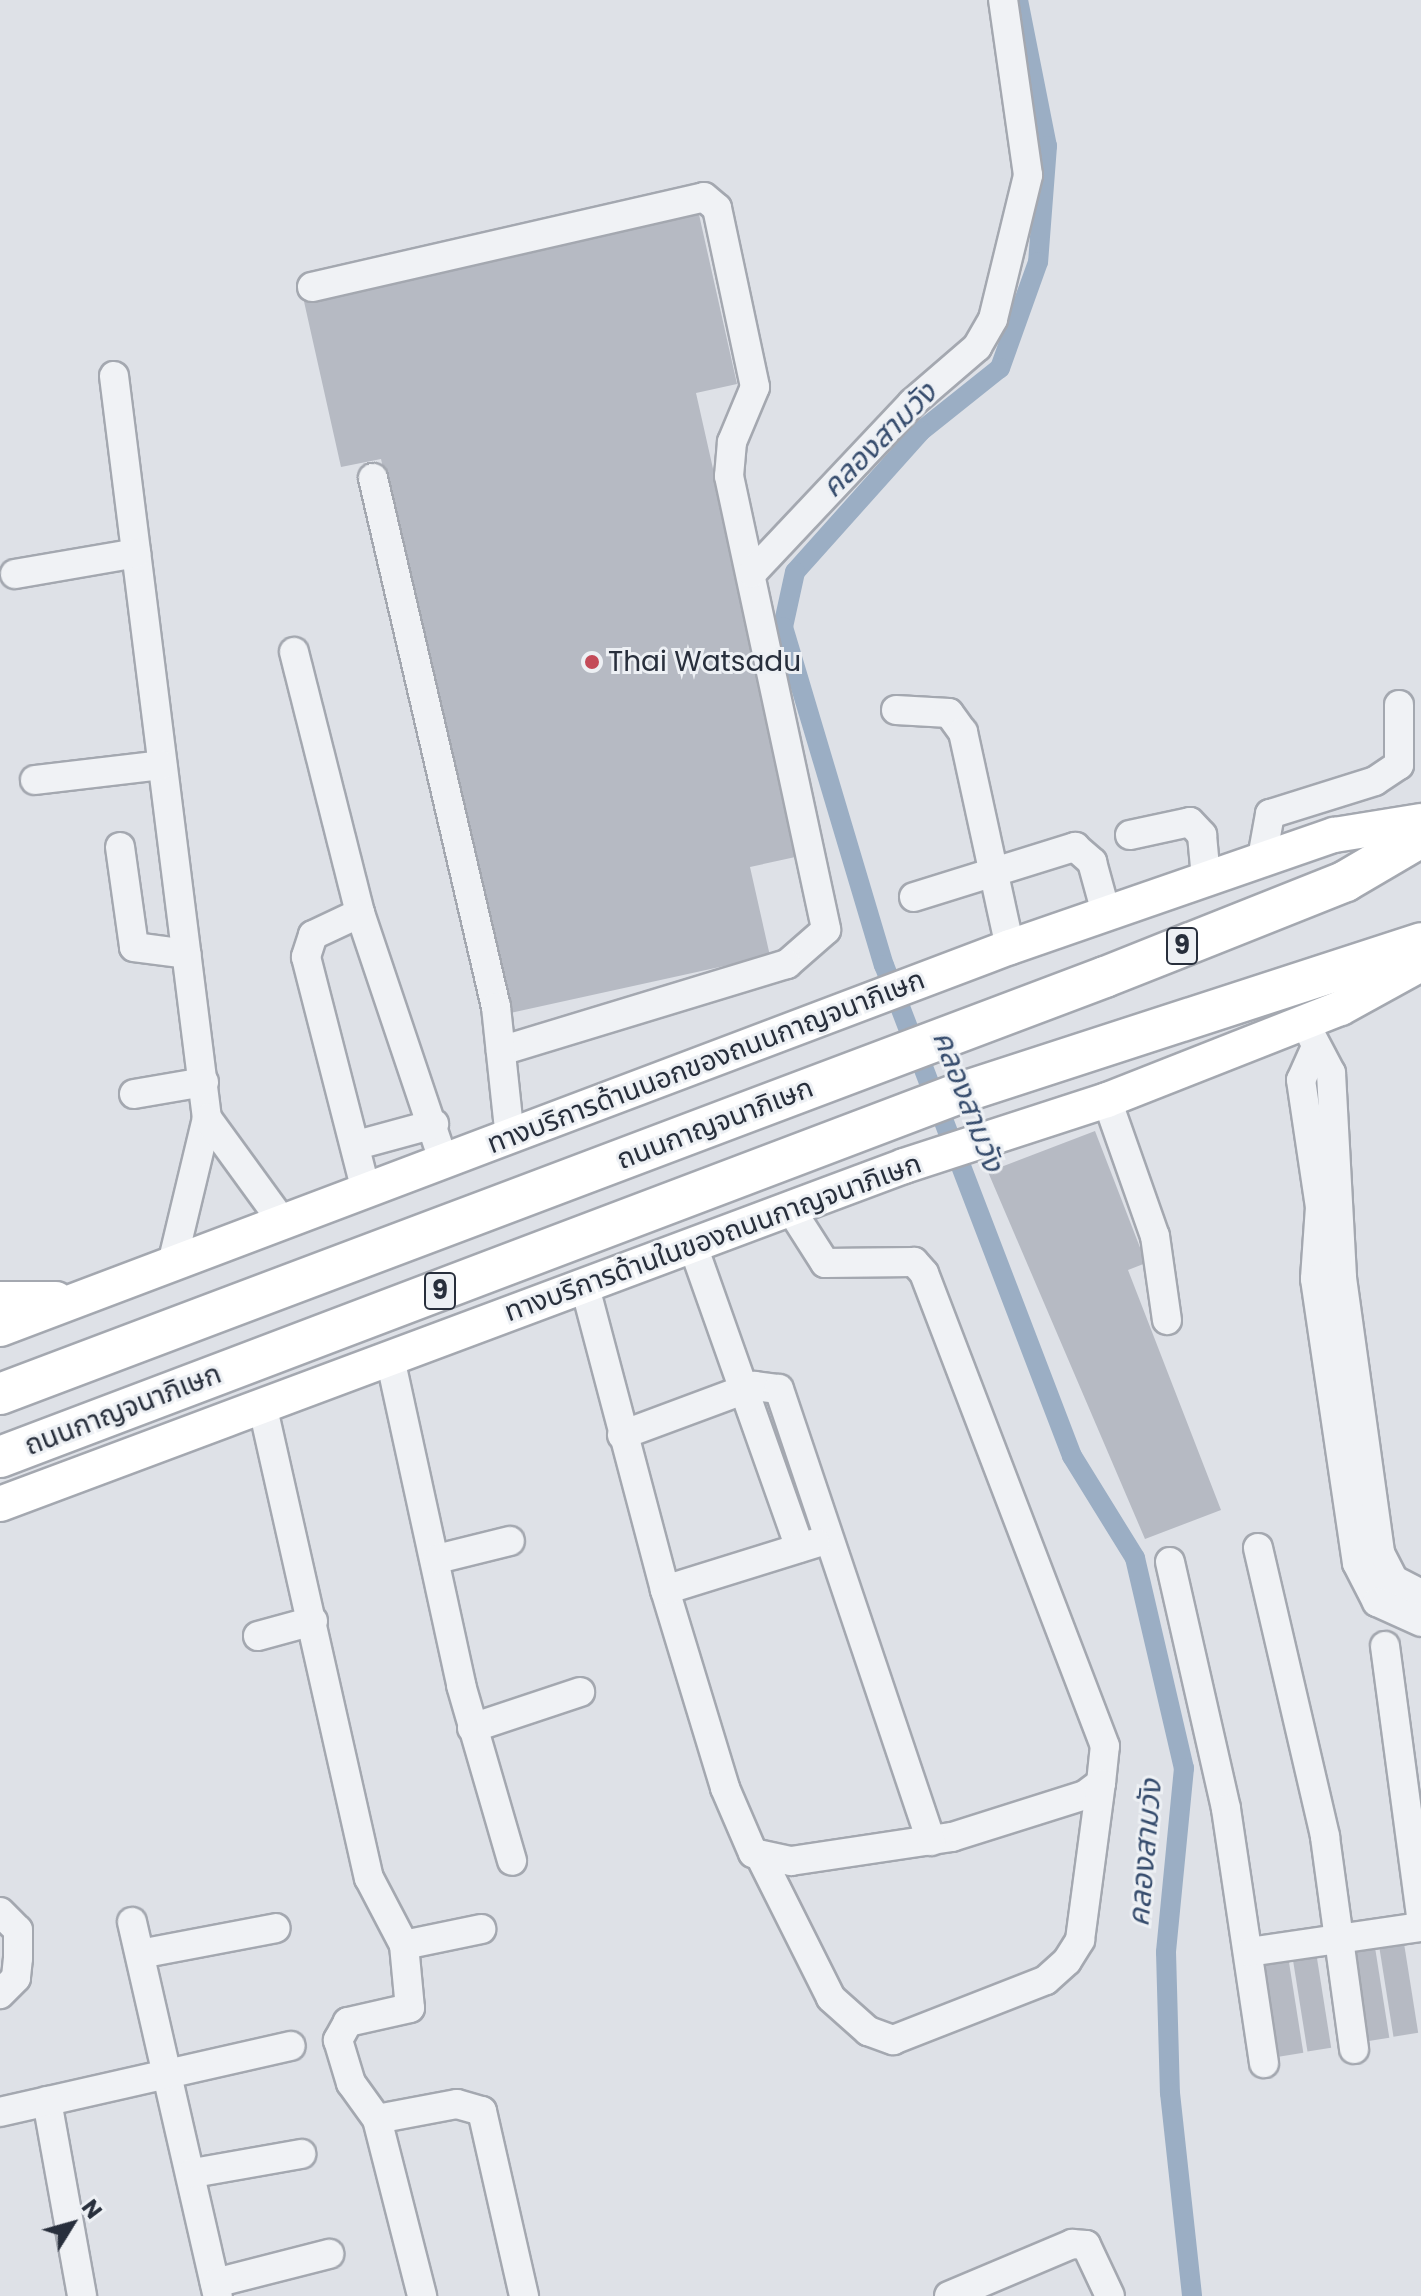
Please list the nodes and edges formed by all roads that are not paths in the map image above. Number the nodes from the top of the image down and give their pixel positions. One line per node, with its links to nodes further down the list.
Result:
1 (1003, 0): 6 (street)
2 (312, 287): 6 (street)
3 (114, 376): 5 (street)
4 (373, 478): 28 (street)
5 (136, 553): 7 (street); 11 (street)
6 (752, 573): 28 (street)
7 (15, 574)
8 (294, 652): 21 (street)
9 (1399, 705): 17 (street)
10 (896, 710): 18 (street)
11 (162, 765): 12 (street); 25 (street)
12 (35, 780)
13 (1421, 821): 17 (main road, ทางบริการด้านนอกของถนนกาญจนาภิเษก)
14 (1130, 835): 19 (street)
15 (1421, 837): 50 (highway, ถนนกาญจนาภิเษก / 9)
16 (120, 847): 25 (street)
17 (1262, 858): 19 (main road, ทางบริการด้านนอกของถนนกาญจนาภิเษก)
18 (994, 871): 20 (street); 22 (street); 24 (street)
19 (1206, 878): 22 (main road, ทางบริการด้านนอกของถนนกาญจนาภิเษก)
20 (914, 897)
21 (360, 913): 33 (street); 35 (street)
22 (1106, 913): 24 (main road, ทางบริการด้านนอกของถนนกาญจนาภิเษก)
23 (1421, 943): 53 (highway, ถนนกาญจนาภิเษก / 9)
24 (1010, 947): 34 (main road, ทางบริการด้านนอกของถนนกาญจนาภิเษก)
25 (187, 954): 29 (street)
26 (1421, 964): 27 (main road, ทางบริการด้านในของถนนกาญจนาภิเษก)
27 (1311, 1035): 31 (main road, ทางบริการด้านในของถนนกาญจนาภิเษก); 45 (street)
28 (501, 1051): 34 (street)
29 (204, 1082): 30 (street); 32 (street)
30 (134, 1094)
31 (1107, 1100): 38 (main road, ทางบริการด้านในของถนนกาญจนาภิเษก); 46 (street)
32 (207, 1118): 39 (street); 41 (street)
33 (434, 1124): 35 (street); 36 (street)
34 (510, 1137): 36 (main road, ทางบริการด้านนอกของถนนกาญจนาภิเษก)
35 (357, 1145): 37 (street)
36 (443, 1160): 37 (main road, ทางบริการด้านนอกของถนนกาญจนาภิเษก)
37 (366, 1191): 39 (main road, ทางบริการด้านนอกของถนนกาญจนาภิเษก)
38 (790, 1208): 40 (main road, ทางบริการด้านในของถนนกาญจนาภิเษก); 69 (street)
39 (281, 1220): 41 (main road, ทางบริการด้านนอกของถนนกาญจนาภิเษก)
40 (693, 1246): 42 (main road, ทางบริการด้านในของถนนกาญจนาภิเษก); 49 (street)
41 (173, 1260): 43 (main road, ทางบริการด้านนอกของถนนกาญจนาภิเษก)
42 (585, 1287): 48 (main road, ทางบริการด้านในของถนนกาญจนาภิเษก); 52 (street)
43 (76, 1298): 44 (main road); 47 (main road, ทางบริการด้านนอกของถนนกาญจนาภิเษก)
44 (0, 1299)
45 (1333, 1311): 62 (street); 64 (street)
46 (1167, 1320)
47 (0, 1329)
48 (390, 1358): 51 (main road, ทางบริการด้านในของถนนกาญจนาภิเษก); 59 (street)
49 (745, 1389): 52 (street); 55 (street); 57 (street)
50 (0, 1394)
51 (262, 1404): 54 (main road, ทางบริการด้านในของถนนกาญจนาภิเษก); 63 (street)
52 (622, 1435): 61 (street)
53 (0, 1457)
54 (8, 1504)
55 (827, 1539): 57 (street); 70 (street)
56 (510, 1541): 59 (street)
57 (800, 1548): 61 (street)
58 (1258, 1548): 79 (street)
59 (437, 1559): 68 (street)
60 (1170, 1562): 81 (street)
61 (665, 1590): 71 (street)
62 (1421, 1594)
63 (313, 1621): 65 (street); 80 (street)
64 (1421, 1622)
65 (258, 1636)
66 (1385, 1646): 74 (street)
67 (580, 1692): 68 (street)
68 (472, 1728): 72 (street)
69 (1101, 1783): 70 (street); 71 (street)
70 (931, 1841): 71 (street)
71 (762, 1860)
72 (512, 1861)
73 (0, 1912): 83 (street)
74 (1421, 1916)
75 (132, 1922): 82 (street)
76 (1421, 1927): 79 (street)
77 (276, 1928): 82 (street)
78 (481, 1929): 80 (street)
79 (1334, 1941): 81 (street); 85 (street)
80 (404, 1945): 90 (street)
81 (1249, 1952): 86 (street)
82 (140, 1954): 87 (street)
83 (0, 1994)
84 (291, 2046): 87 (street)
85 (1354, 2049)
86 (1264, 2063)
87 (168, 2071): 88 (street); 92 (street)
88 (47, 2101): 89 (street); 95 (street)
89 (0, 2112)
90 (377, 2119): 96 (street); 97 (street)
91 (301, 2154): 92 (street)
92 (193, 2173): 94 (street)
93 (329, 2254): 94 (street)
94 (216, 2290)
95 (82, 2296)
96 (422, 2296)
97 (524, 2296)
98 (949, 2296): 99 (street)
99 (1110, 2296)

